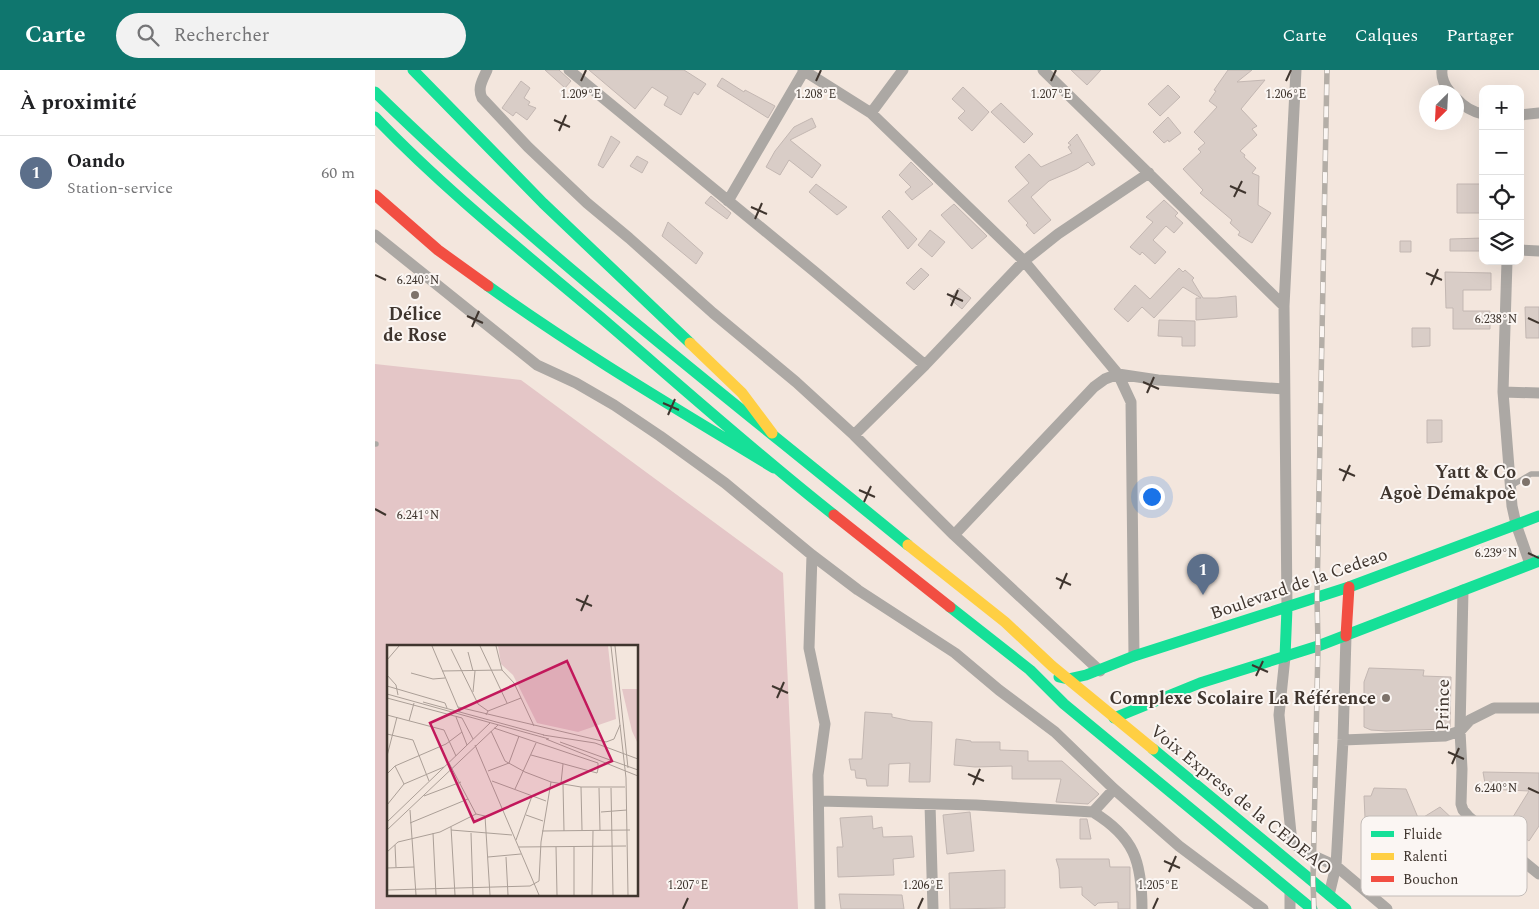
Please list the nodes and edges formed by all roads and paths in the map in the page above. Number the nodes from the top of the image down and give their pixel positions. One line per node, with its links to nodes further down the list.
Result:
1 (413, 70): 31 (main road)
2 (487, 70): 32 (street)
3 (569, 70): 19 (street)
4 (803, 70): 12 (street); 19 (street)
5 (903, 70): 12 (street)
6 (1044, 70): 17 (street)
7 (1296, 70): 25 (street)
8 (1442, 70): 9 (street)
9 (1445, 85)
10 (375, 92): 31 (main road)
11 (1464, 106): 13 (street)
12 (871, 113): 23 (street)
13 (1479, 113)
14 (1539, 113): 15 (street)
15 (1524, 115)
16 (375, 117): 33 (main road)
17 (1149, 173): 23 (street); 25 (street)
18 (375, 195): 33 (main road)
19 (728, 201): 26 (street)
20 (375, 235): 39 (street)
21 (1524, 250): 22 (street)
22 (1539, 251)
23 (1024, 261): 26 (street); 27 (street)
24 (1507, 265): 29 (street)
25 (1284, 306): 28 (street)
26 (925, 365): 32 (street)
27 (1118, 374): 28 (street); 38 (street); 45 (street)
28 (1284, 389): 43 (street)
29 (1503, 392): 30 (street); 35 (street)
30 (1539, 393)
31 (772, 433): 49 (main road)
32 (853, 435): 38 (street)
33 (774, 468): 47 (main road)
34 (1539, 474): 35 (lane)
35 (1511, 486): 37 (street)
36 (1539, 516): 37 (main road, Boulevard de la Cedeao)
37 (1516, 524): 40 (street); 41 (main road, Boulevard de la Cedeao)
38 (954, 535): 48 (street)
39 (812, 555): 55 (street); 56 (street)
40 (1535, 563): 42 (main road)
41 (1349, 587): 43 (main road, Boulevard de la Cedeao); 44 (main road)
42 (1463, 590): 44 (main road); 53 (street, Prince)
43 (1287, 608): 45 (main road, Boulevard de la Cedeao); 46 (main road)
44 (1346, 636): 46 (main road); 54 (street)
45 (1134, 656): 48 (main road, Boulevard de la Cedeao)
46 (1285, 657): 52 (main road); 61 (street)
47 (1030, 670): 49 (main road); 50 (main road)
48 (1099, 671): 49 (main road, Boulevard de la Cedeao)
49 (1068, 679): 52 (main road)
50 (1064, 704): 52 (main road); 64 (main road)
51 (1539, 708): 53 (street)
52 (1114, 718): 65 (main road, Voix Express de la CEDEAO)
53 (1460, 731): 54 (street); 59 (street, Prince)
54 (1343, 740): 61 (street)
55 (1114, 789): 58 (street); 70 (street)
56 (819, 801): 57 (street); 67 (street)
57 (930, 804): 58 (street); 68 (street)
58 (1093, 812): 69 (street)
59 (1470, 816)
60 (1527, 864): 62 (street, Prince)
61 (1335, 866): 63 (street); 65 (street)
62 (1539, 874)
63 (1361, 888)
64 (1290, 892): 71 (street); 72 (main road)
65 (1329, 895): 73 (main road, Voix Express de la CEDEAO)
66 (1371, 896): 74 (street)
67 (820, 909)
68 (933, 909)
69 (1142, 909)
70 (1263, 909)
71 (1290, 909)
72 (1313, 909)
73 (1346, 909)
74 (1387, 909)

